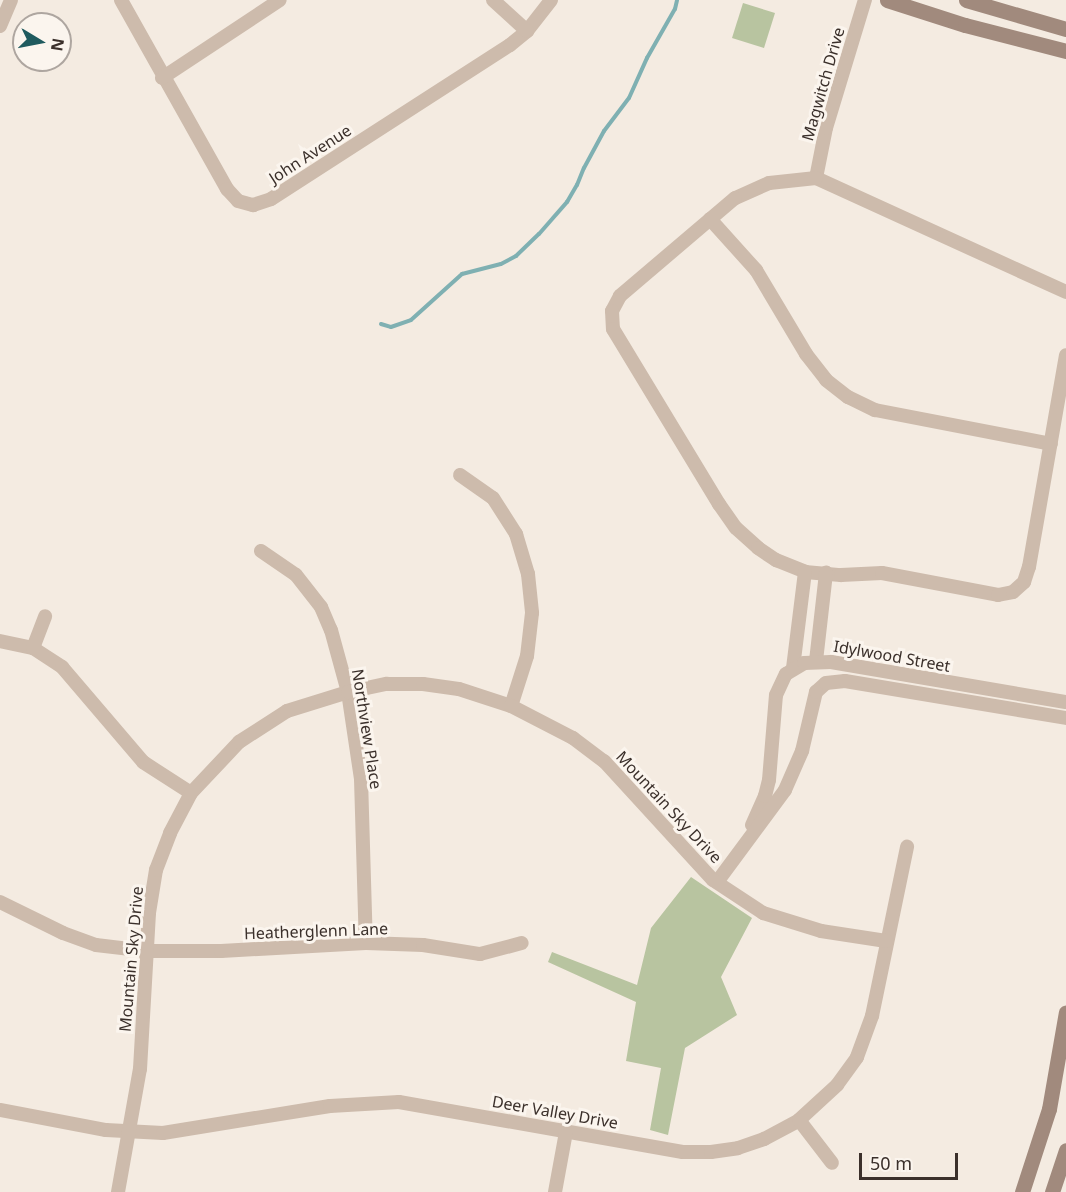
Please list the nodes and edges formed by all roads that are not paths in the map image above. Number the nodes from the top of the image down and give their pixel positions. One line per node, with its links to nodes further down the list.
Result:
1 (121, 0): 13 (street, John Avenue)
2 (280, 0): 13 (street)
3 (493, 0): 11 (street)
4 (551, 0): 11 (street, John Avenue)
5 (865, 0): 14 (street, Magwitch Drive)
6 (887, 0): 12 (street)
7 (966, 0): 10 (street)
8 (10, 1): 9 (street)
9 (0, 26)
10 (1066, 29)
11 (527, 31): 13 (street, John Avenue)
12 (1066, 51)
13 (162, 78)
14 (816, 178): 15 (street); 16 (street)
15 (710, 219): 18 (street); 21 (street)
16 (1066, 292)
17 (1066, 355): 18 (street)
18 (1051, 444): 22 (street)
19 (460, 475): 30 (street)
20 (261, 551): 28 (street, Northview Place)
21 (805, 572): 22 (street); 27 (street)
22 (826, 573): 26 (street)
23 (45, 616): 25 (street)
24 (0, 641): 25 (street)
25 (33, 648): 32 (street)
26 (816, 661): 27 (street, Idylwood Street); 29 (street, Idylwood Street)
27 (793, 668): 33 (street, Idylwood Street)
28 (348, 692): 30 (street, Mountain Sky Drive); 32 (street, Mountain Sky Drive); 38 (street, Northview Place)
29 (1066, 702)
30 (511, 706): 35 (street, Mountain Sky Drive)
31 (1066, 718): 33 (street, Idylwood Street)
32 (192, 793): 40 (street, Mountain Sky Drive)
33 (742, 846): 35 (street, Idylwood Street)
34 (907, 847): 37 (street, Deer Valley Drive)
35 (717, 882): 37 (street, Mountain Sky Drive)
36 (0, 902): 40 (street, Heatherglenn Lane)
37 (886, 941): 43 (street, Deer Valley Drive)
38 (366, 943): 39 (street, Heatherglenn Lane); 40 (street, Heatherglenn Lane)
39 (522, 943)
40 (146, 951): 44 (street, Mountain Sky Drive)
41 (1066, 1012): 50 (street)
42 (0, 1110): 44 (street, Deer Valley Drive)
43 (800, 1120): 45 (street, Deer Valley Drive); 47 (street)
44 (130, 1132): 45 (street, Deer Valley Drive); 48 (street, Mountain Sky Drive)
45 (566, 1132): 49 (street)
46 (1066, 1150): 51 (street)
47 (832, 1163)
48 (118, 1192)
49 (555, 1192)
50 (1023, 1192)
51 (1052, 1192)

